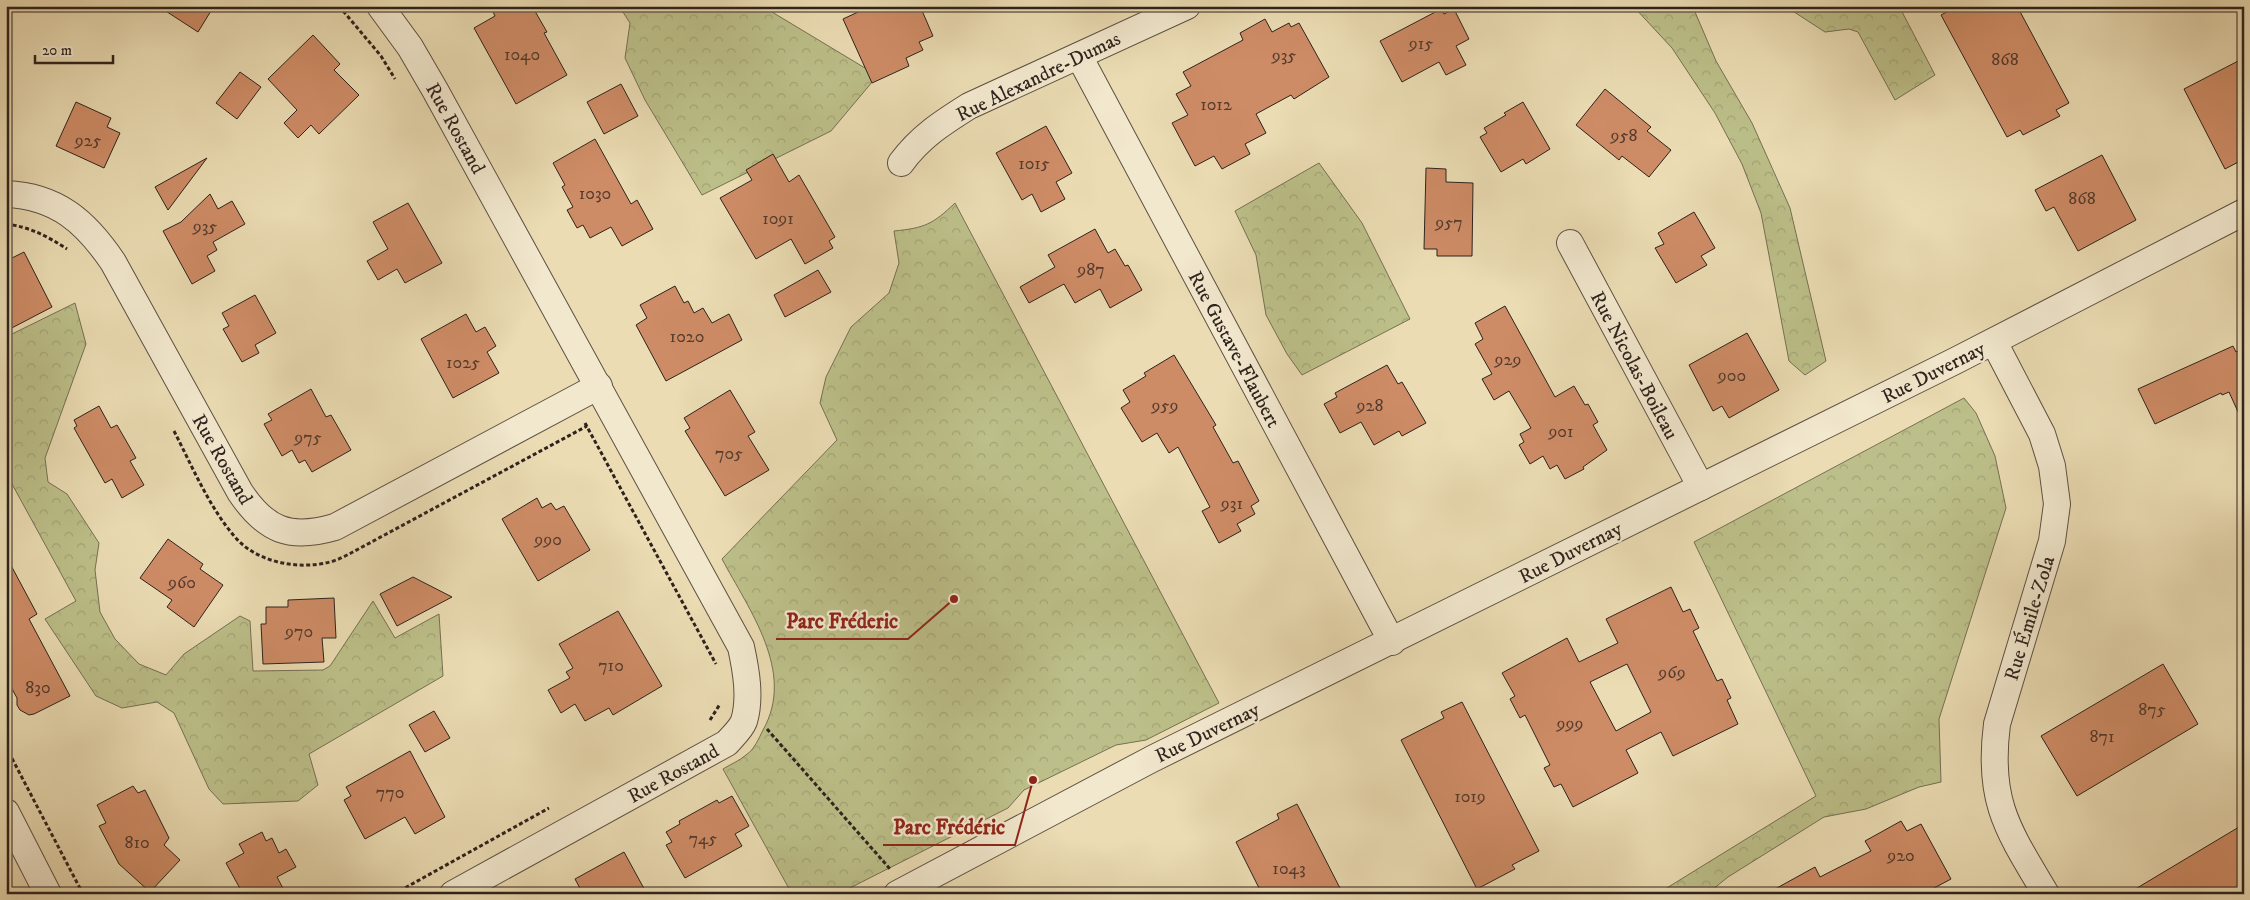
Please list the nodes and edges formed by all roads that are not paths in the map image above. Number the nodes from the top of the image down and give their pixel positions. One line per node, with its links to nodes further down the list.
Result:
1 (380, 6): 9 (street, Rue Rostand)
2 (1187, 6): 3 (street, Rue Alexandre-Dumas)
3 (1079, 56): 4 (street, Rue Alexandre-Dumas); 11 (street, Rue Gustave-Flaubert)
4 (901, 163)
5 (6, 194): 9 (street, Rue Rostand)
6 (2244, 212): 8 (street, Rue Duvernay)
7 (1570, 243): 10 (street, Rue Nicolas-Boileau)
8 (1994, 342): 10 (street, Rue Duvernay); 16 (street, Rue Émile-Zola)
9 (598, 386): 15 (street, Rue Rostand)
10 (1701, 487): 11 (street, Rue Duvernay)
11 (1392, 642): 13 (street, Rue Duvernay)
12 (6, 812): 14 (street)
13 (902, 891)
14 (48, 894)
15 (453, 894)
16 (2046, 894)

